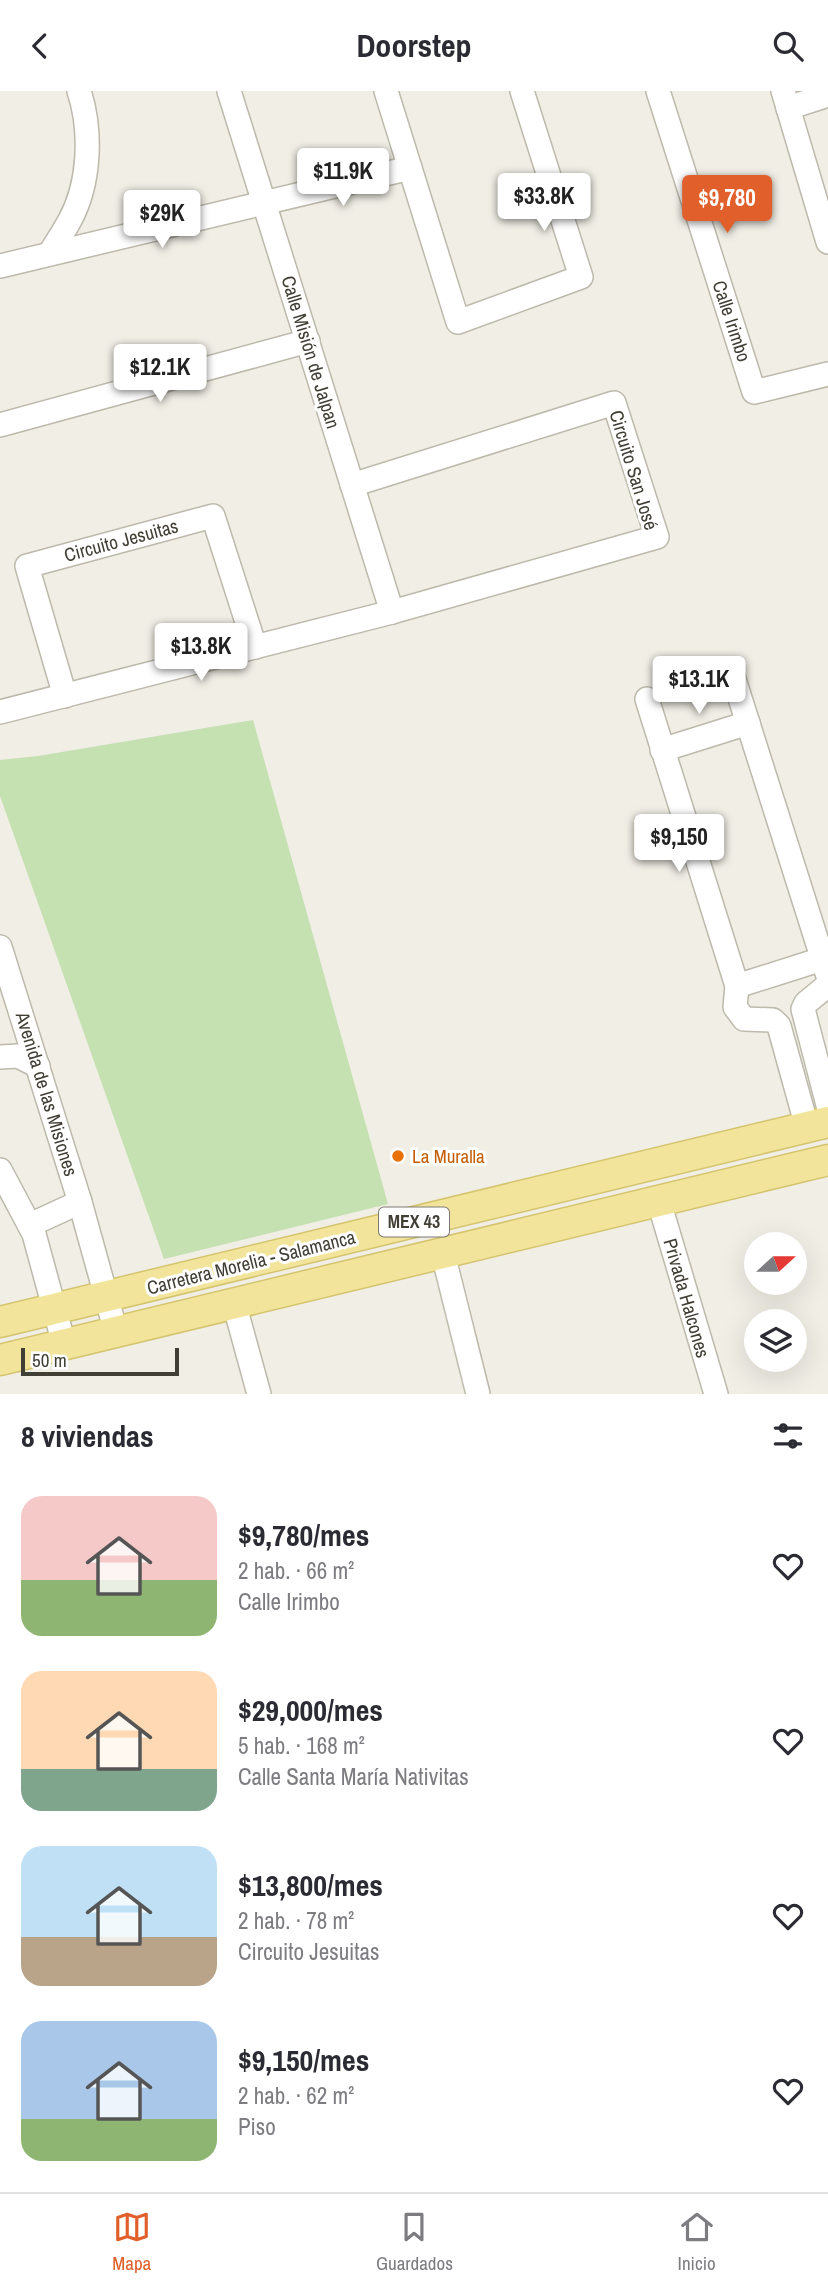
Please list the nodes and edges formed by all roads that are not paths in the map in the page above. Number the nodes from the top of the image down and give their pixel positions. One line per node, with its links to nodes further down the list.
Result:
1 (79, 91): 11 (street)
2 (229, 91): 9 (street, Calle Misión de Jalpan)
3 (386, 91): 8 (street)
4 (522, 91): 8 (street)
5 (658, 91): 14 (street, Calle Irimbo)
6 (828, 95): 7 (street)
7 (785, 99): 10 (street)
8 (410, 168): 9 (street)
9 (264, 205): 11 (street); 13 (street, Calle Misión de Jalpan)
10 (828, 242)
11 (50, 253): 12 (street)
12 (0, 266)
13 (308, 341): 15 (street); 16 (street, Calle Misión de Jalpan)
14 (828, 374)
15 (0, 425)
16 (352, 485): 17 (street, Calle Misión de Jalpan); 17 (street, Circuito San José)
17 (392, 612): 18 (street)
18 (255, 647): 20 (street); 20 (street, Circuito Jesuitas)
19 (733, 676): 23 (street)
20 (65, 696): 22 (street)
21 (647, 699): 24 (street)
22 (0, 712)
23 (748, 723): 24 (street); 26 (street)
24 (663, 750): 27 (street)
25 (0, 947): 30 (street, Avenida de las Misiones)
26 (825, 967): 27 (street)
27 (737, 985): 32 (street)
28 (828, 985): 31 (street)
29 (0, 1057): 30 (street)
30 (38, 1066): 35 (street, Avenida de las Misiones)
31 (828, 1105)
32 (818, 1124): 39 (main road, Carretera Morelia - Salamanca / MEX 43)
33 (828, 1160): 36 (main road, Carretera Morelia - Salamanca / MEX 43)
34 (0, 1170): 37 (street)
35 (80, 1202): 37 (street, Avenida de las Misiones); 39 (street, Avenida de las Misiones)
36 (659, 1202): 38 (main road, Carretera Morelia - Salamanca / MEX 43); 48 (street, Privada Halcones)
37 (30, 1226): 41 (street)
38 (443, 1254): 40 (main road, Carretera Morelia - Salamanca / MEX 43); 47 (street)
39 (107, 1297): 41 (main road, Carretera Morelia - Salamanca / MEX 43); 43 (street, Avenida de las Misiones)
40 (234, 1303): 43 (main road, Carretera Morelia - Salamanca / MEX 43); 46 (street)
41 (54, 1309): 42 (main road, Carretera Morelia - Salamanca / MEX 43); 44 (street)
42 (0, 1322)
43 (116, 1332): 44 (main road, Carretera Morelia - Salamanca / MEX 43)
44 (64, 1344): 45 (main road, Carretera Morelia - Salamanca / MEX 43)
45 (0, 1360)
46 (259, 1394)
47 (478, 1394)
48 (716, 1394)

